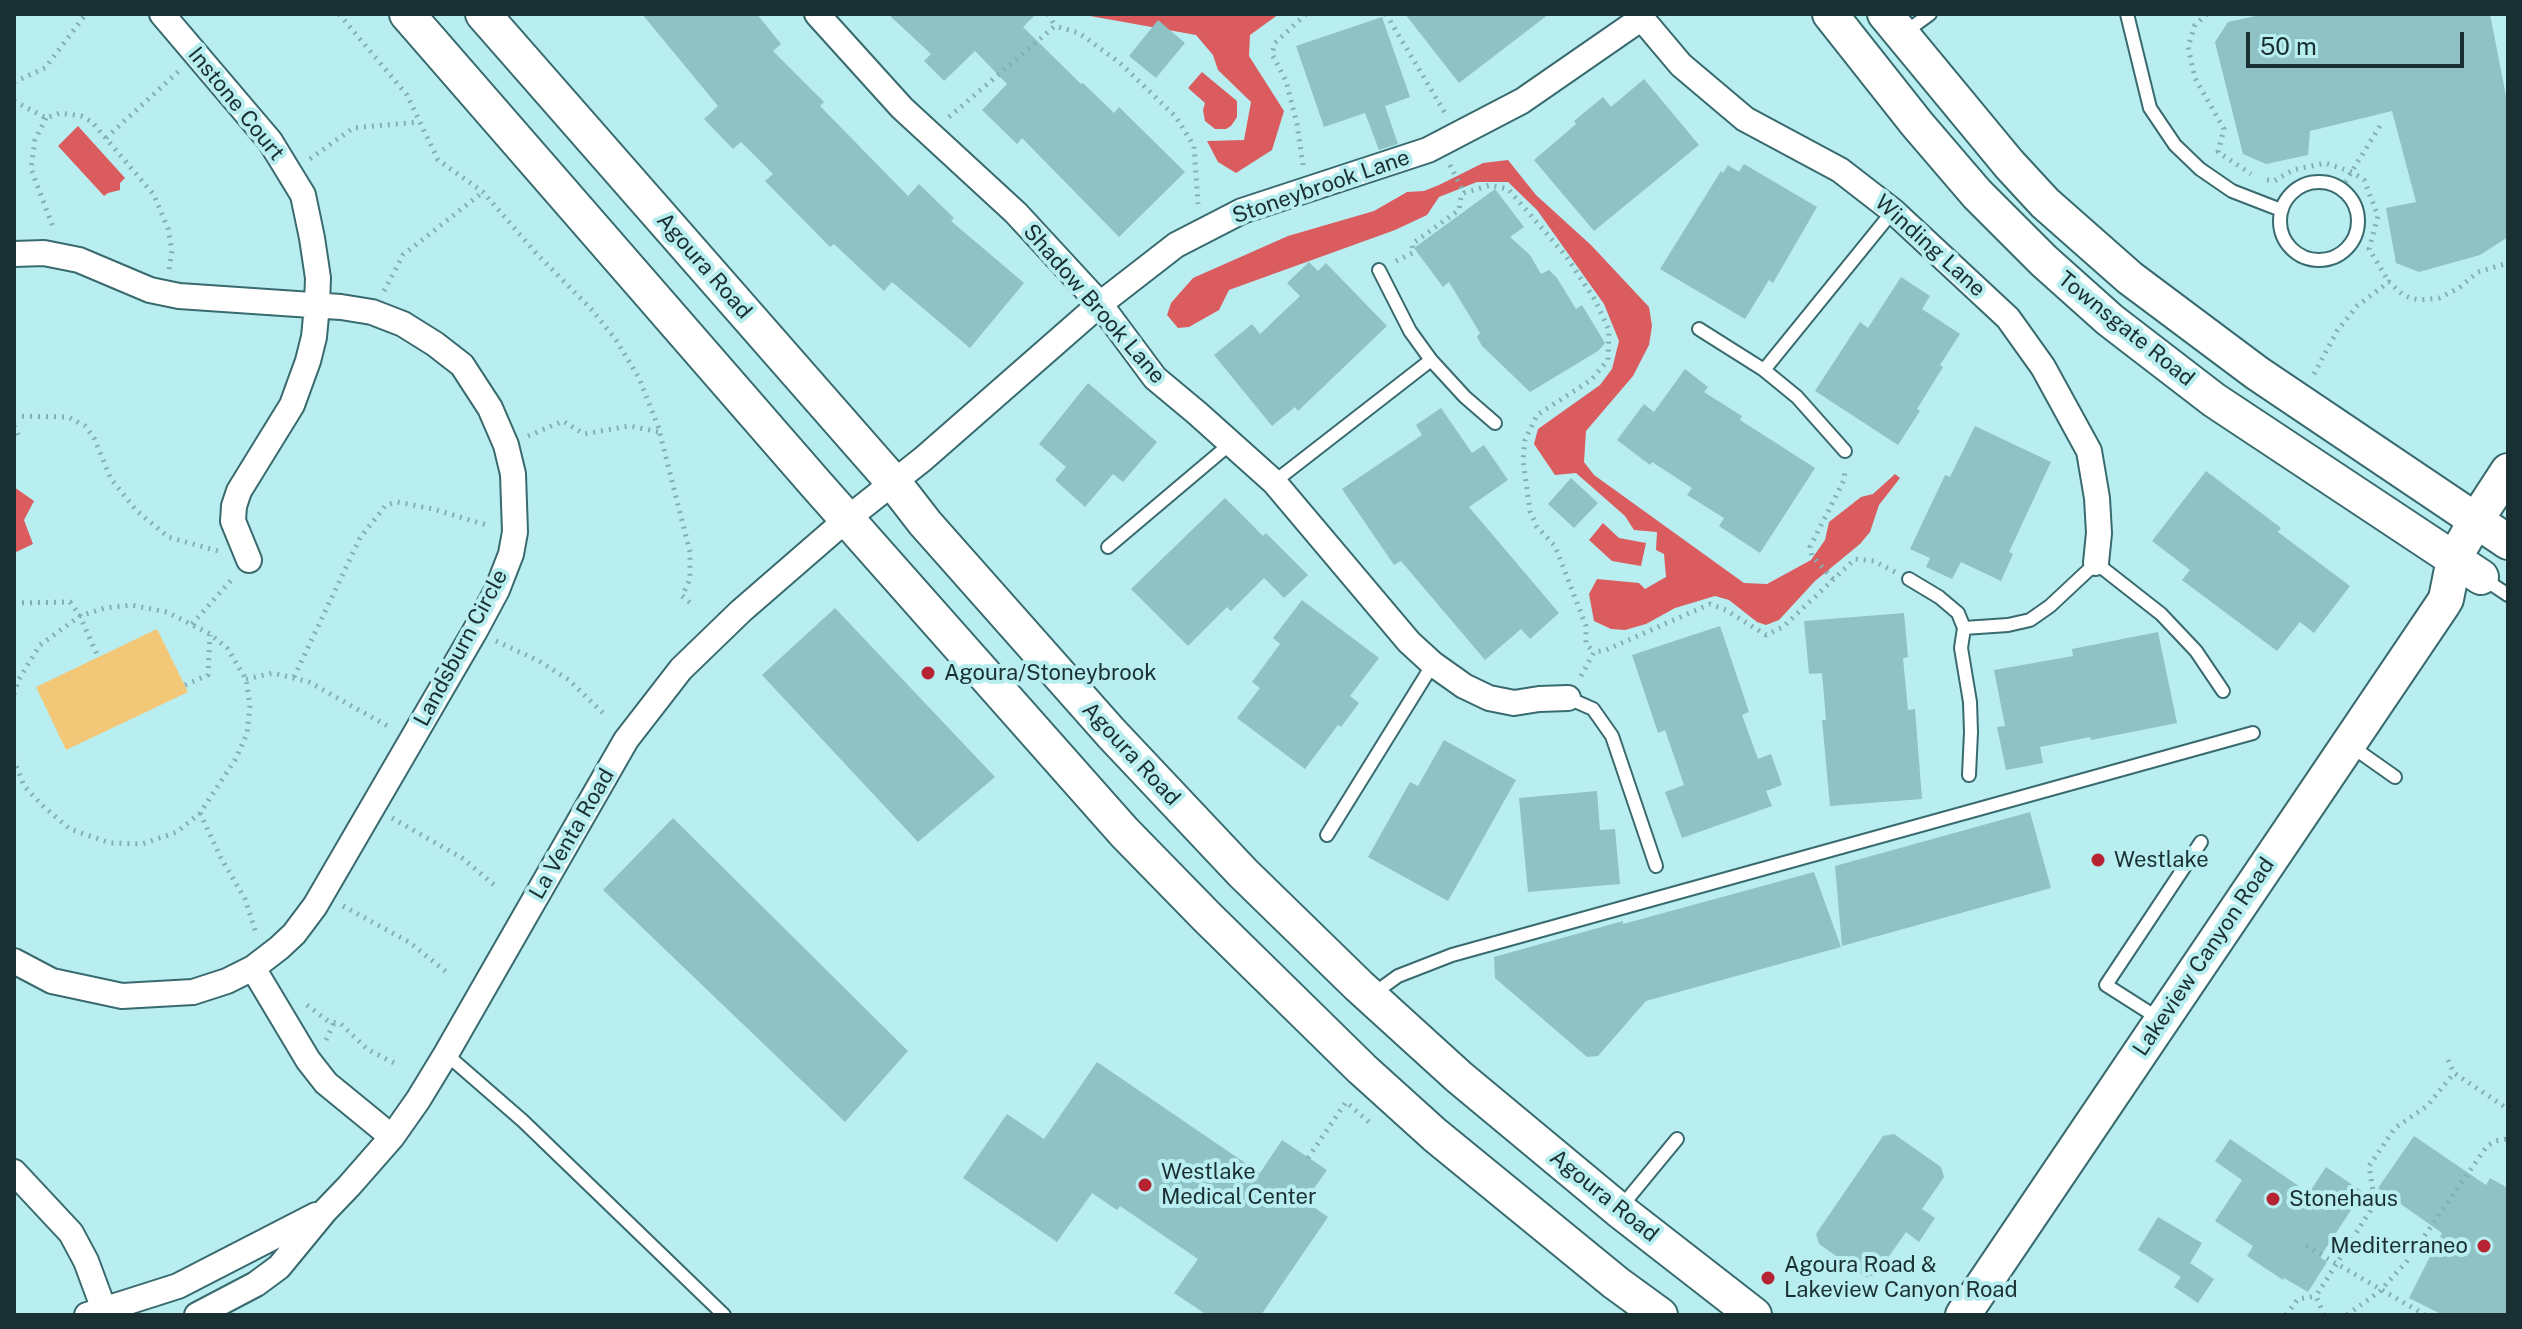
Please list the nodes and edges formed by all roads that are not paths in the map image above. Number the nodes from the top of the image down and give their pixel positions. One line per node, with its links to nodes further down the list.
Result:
1 (162, 14): 16 (street, Instone Court)
2 (407, 14): 25 (main road, Agoura Road)
3 (483, 14): 25 (main road, Agoura Road)
4 (817, 14): 15 (street, Shadow Brook Lane)
5 (1830, 14): 31 (main road, Townsgate Road)
6 (1855, 14): 10 (main road)
7 (1930, 14): 10 (lane)
8 (2127, 14): 11 (lane)
9 (1644, 15): 12 (street, Winding Lane); 15 (street, Stoneybrook Lane)
10 (1893, 25): 26 (main road, Townsgate Road)
11 (2281, 210): 11 (lane)
12 (1893, 211): 19 (lane); 30 (street, Winding Lane)
13 (14, 254): 16 (street, Landsburn Circle)
14 (1379, 270): 18 (lane)
15 (1100, 304): 21 (street, Shadow Brook Lane); 25 (street, Stoneybrook Lane)
16 (317, 305): 29 (street, Instone Court); 45 (street, Landsburn Circle)
17 (1699, 329): 19 (lane)
18 (1431, 360): 20 (lane); 24 (lane)
19 (1764, 370): 22 (lane)
20 (1495, 423)
21 (1230, 444): 24 (street, Shadow Brook Lane); 28 (lane)
22 (1845, 451)
23 (2508, 471): 26 (main road, Lakeview Canyon Road)
24 (1274, 482): 34 (street, Shadow Brook Lane)
25 (870, 501): 46 (main road, Agoura Road); 48 (street, La Venta Road); 57 (main road, Agoura Road)
26 (2476, 520): 27 (main road, Townsgate Road); 31 (main road, Lakeview Canyon Road)
27 (2508, 545): 31 (main road)
28 (1108, 547)
29 (249, 560)
30 (2096, 563): 33 (lane); 35 (lane)
31 (2481, 577): 38 (main road, Lakeview Canyon Road)
32 (1909, 579): 33 (lane)
33 (1964, 628): 39 (lane)
34 (1433, 664): 36 (street, Shadow Brook Lane); 41 (lane)
35 (2223, 691)
36 (1568, 698): 43 (lane)
37 (2253, 733): 46 (lane)
38 (2348, 745): 40 (lane); 47 (main road, Lakeview Canyon Road)
39 (1969, 775)
40 (2395, 777)
41 (1327, 835)
42 (2201, 842): 47 (lane)
43 (1656, 866)
44 (14, 961): 45 (street, Landsburn Circle)
45 (253, 968): 49 (street)
46 (1371, 996): 52 (main road, Agoura Road)
47 (2162, 1020): 59 (main road, Lakeview Canyon Road)
48 (446, 1054): 49 (street, La Venta Road); 56 (lane)
49 (392, 1137): 53 (street, La Venta Road)
50 (1677, 1139): 52 (lane)
51 (14, 1172): 54 (street)
52 (1619, 1210): 58 (main road, Agoura Road)
53 (325, 1211): 54 (street, La Venta Road); 55 (street, La Venta Road)
54 (99, 1313)
55 (197, 1315)
56 (724, 1315)
57 (1660, 1315)
58 (1754, 1315)
59 (1963, 1315)

